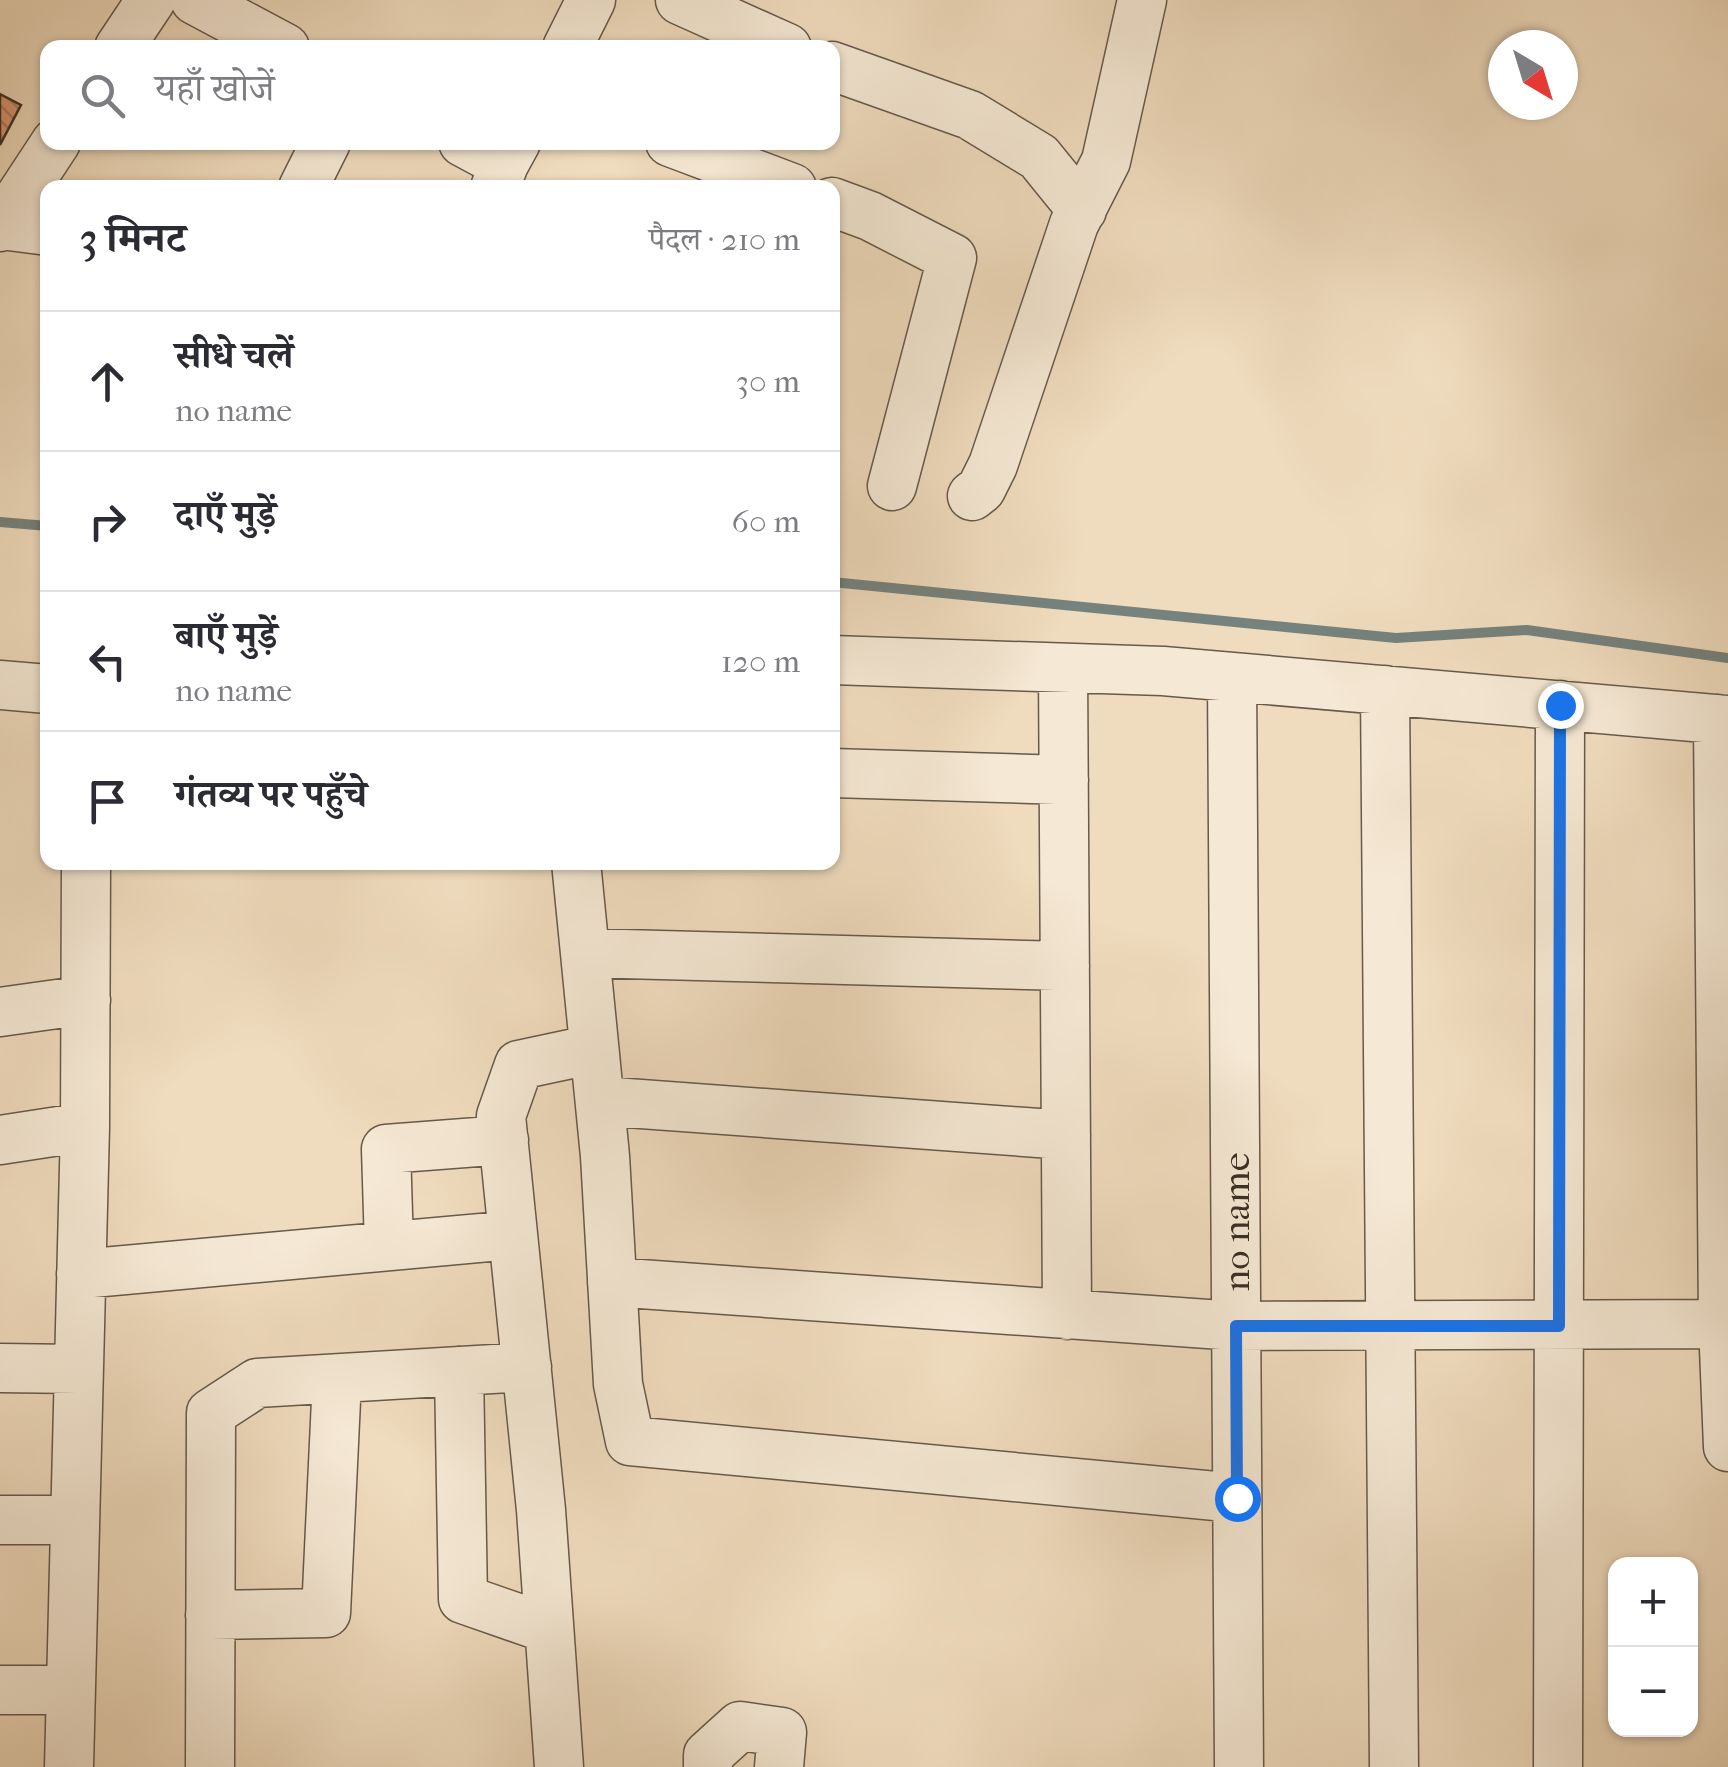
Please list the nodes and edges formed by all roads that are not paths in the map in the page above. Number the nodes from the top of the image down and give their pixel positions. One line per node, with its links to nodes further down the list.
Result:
1 (151, 0): 6 (street)
2 (196, 0): 7 (street)
3 (592, 0): 8 (street)
4 (680, 0): 9 (street)
5 (1142, 0): 17 (street)
6 (124, 40)
7 (270, 40)
8 (570, 40)
9 (769, 40)
10 (840, 69): 17 (street)
11 (51, 150): 18 (street)
12 (322, 150): 14 (street)
13 (691, 150): 15 (street)
14 (308, 180)
15 (771, 180)
16 (840, 205): 20 (street)
17 (1082, 210): 21 (street)
18 (0, 226): 19 (street)
19 (40, 230)
20 (892, 486)
21 (972, 496)
22 (840, 660): 23 (street)
23 (1064, 668): 24 (street); 31 (street)
24 (1232, 677): 27 (street); 50 (street, no name)
25 (0, 685): 26 (street)
26 (40, 688)
27 (1385, 690): 28 (street); 51 (street)
28 (1560, 705): 29 (street); 52 (street)
29 (1723, 719): 49 (street)
30 (840, 772): 31 (street)
31 (1064, 780): 35 (street)
32 (86, 870): 36 (street)
33 (577, 870): 34 (street)
34 (585, 953): 35 (street); 38 (street)
35 (1065, 966): 41 (street)
36 (86, 1000): 37 (street); 40 (street)
37 (0, 1012)
38 (594, 1048): 39 (street); 43 (street)
39 (600, 1101): 41 (street); 47 (street)
40 (85, 1128): 42 (street); 46 (street)
41 (1066, 1135): 48 (street)
42 (0, 1140)
43 (504, 1140): 44 (street); 45 (street)
44 (513, 1234): 45 (street); 53 (street)
45 (388, 1246): 46 (street)
46 (81, 1274): 55 (street)
47 (612, 1282): 48 (street); 59 (street)
48 (1067, 1315): 50 (street)
49 (1726, 1324): 52 (street); 58 (street)
50 (1236, 1326): 51 (street); 59 (street, no name)
51 (1390, 1326): 52 (street); 72 (street)
52 (1559, 1326): 73 (street)
53 (527, 1367): 56 (street); 63 (street)
54 (0, 1368): 55 (street)
55 (78, 1369): 61 (street)
56 (460, 1371): 57 (street); 63 (street)
57 (337, 1378): 62 (street); 62 (street)
58 (1728, 1448)
59 (1237, 1498): 71 (street, no name)
60 (0, 1520): 61 (street)
61 (74, 1520): 65 (street)
62 (210, 1614): 67 (street)
63 (549, 1630): 68 (street)
64 (0, 1690): 65 (street)
65 (70, 1690): 66 (street)
66 (68, 1767)
67 (210, 1767)
68 (558, 1767)
69 (708, 1767): 70 (street)
70 (780, 1767)
71 (1239, 1767)
72 (1394, 1767)
73 (1558, 1767)

